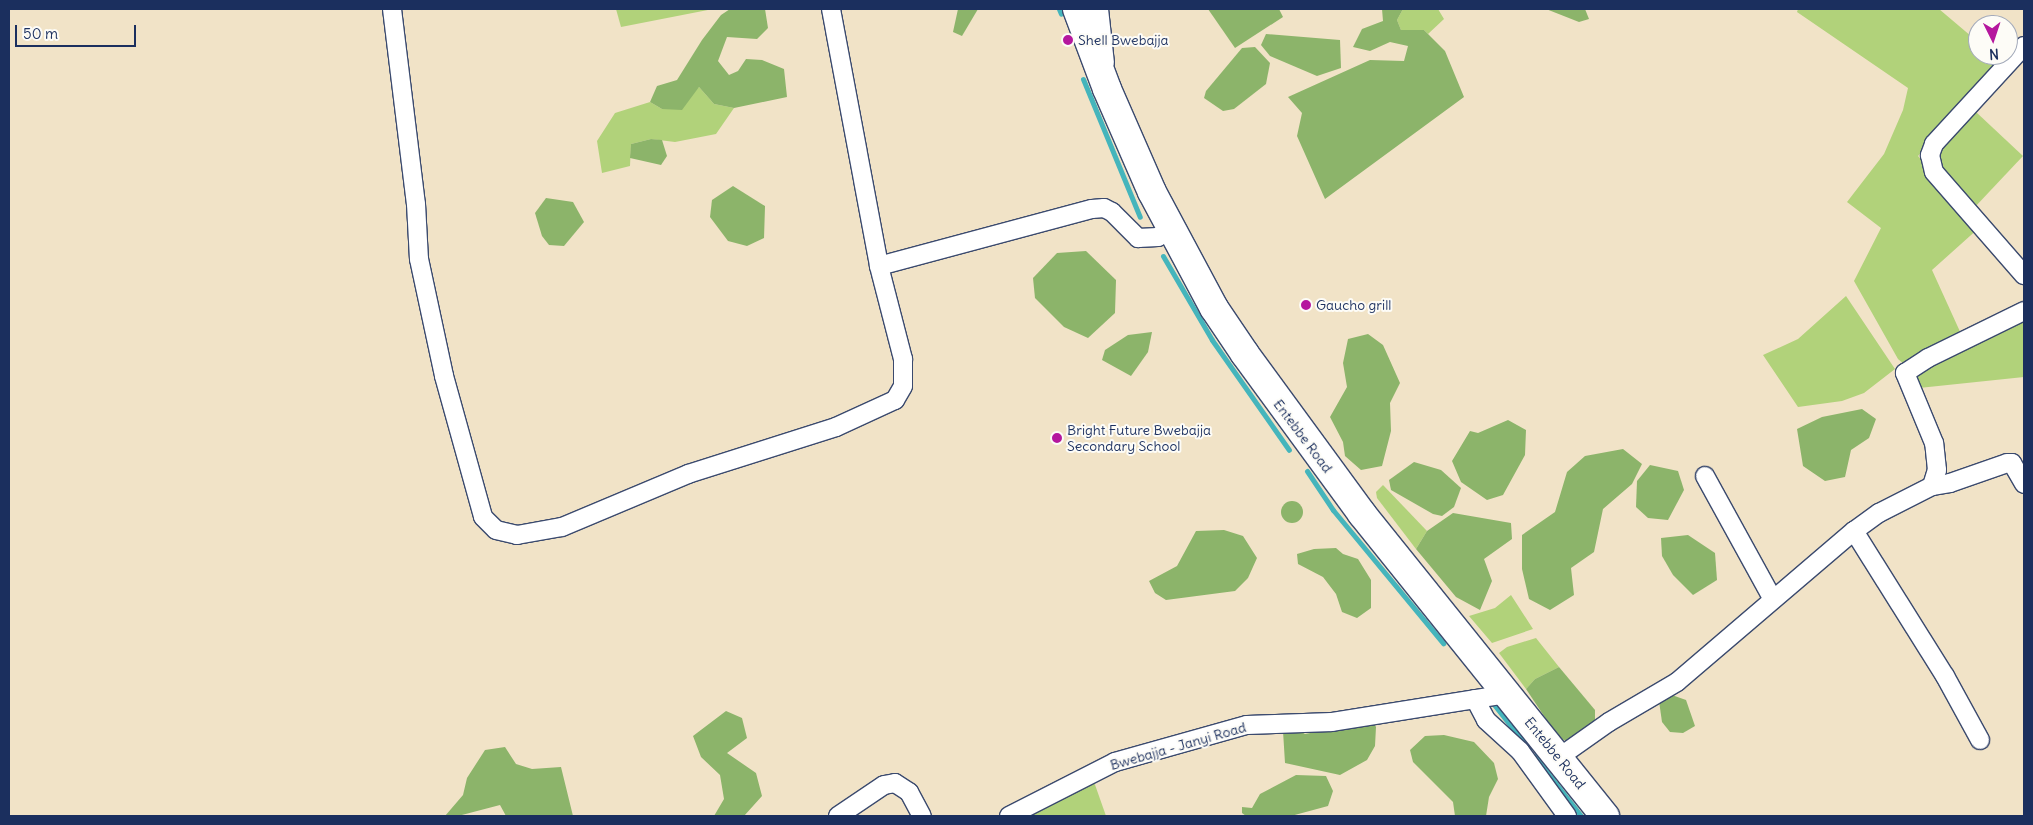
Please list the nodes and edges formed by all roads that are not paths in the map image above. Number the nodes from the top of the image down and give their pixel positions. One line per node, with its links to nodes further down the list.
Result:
1 (392, 9): 8 (street)
2 (831, 9): 8 (street)
3 (1077, 9): 6 (main road, Entebbe Road)
4 (1099, 9): 6 (street)
5 (2024, 46): 9 (street)
6 (1107, 88): 7 (main road, Entebbe Road)
7 (1171, 229): 8 (street); 16 (main road, Entebbe Road)
8 (880, 266)
9 (2024, 275)
10 (2024, 311): 13 (street)
11 (1705, 476): 15 (street)
12 (2024, 484): 13 (street)
13 (1932, 486): 14 (street)
14 (1854, 531): 15 (street); 18 (street)
15 (1772, 598): 19 (street)
16 (1507, 694): 17 (street, Bwebajja - Janyi Road); 19 (main road, Entebbe Road)
17 (1475, 699): 22 (street, Bwebajja - Janyi Road); 23 (street)
18 (1980, 740)
19 (1558, 758): 24 (main road, Entebbe Road)
20 (838, 816): 21 (street)
21 (922, 816)
22 (1009, 816)
23 (1567, 816)
24 (1605, 816)

